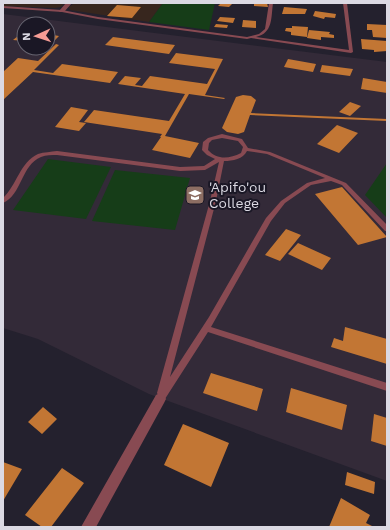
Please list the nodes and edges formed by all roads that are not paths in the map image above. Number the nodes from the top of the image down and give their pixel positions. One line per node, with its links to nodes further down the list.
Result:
1 (7, 3): 5 (lane)
2 (69, 3): 6 (street)
3 (271, 3): 7 (lane)
4 (345, 3): 7 (lane)
5 (3, 7): 6 (lane)
6 (62, 11): 7 (lane)
7 (247, 38)
8 (246, 149): 9 (lane); 9 (lane); 10 (lane)
9 (220, 159): 11 (lane); 15 (lane)
10 (330, 179): 12 (lane); 13 (lane)
11 (3, 201)
12 (387, 229)
13 (206, 328): 14 (lane); 15 (lane)
14 (387, 387)
15 (160, 399): 16 (street)
16 (88, 527)

